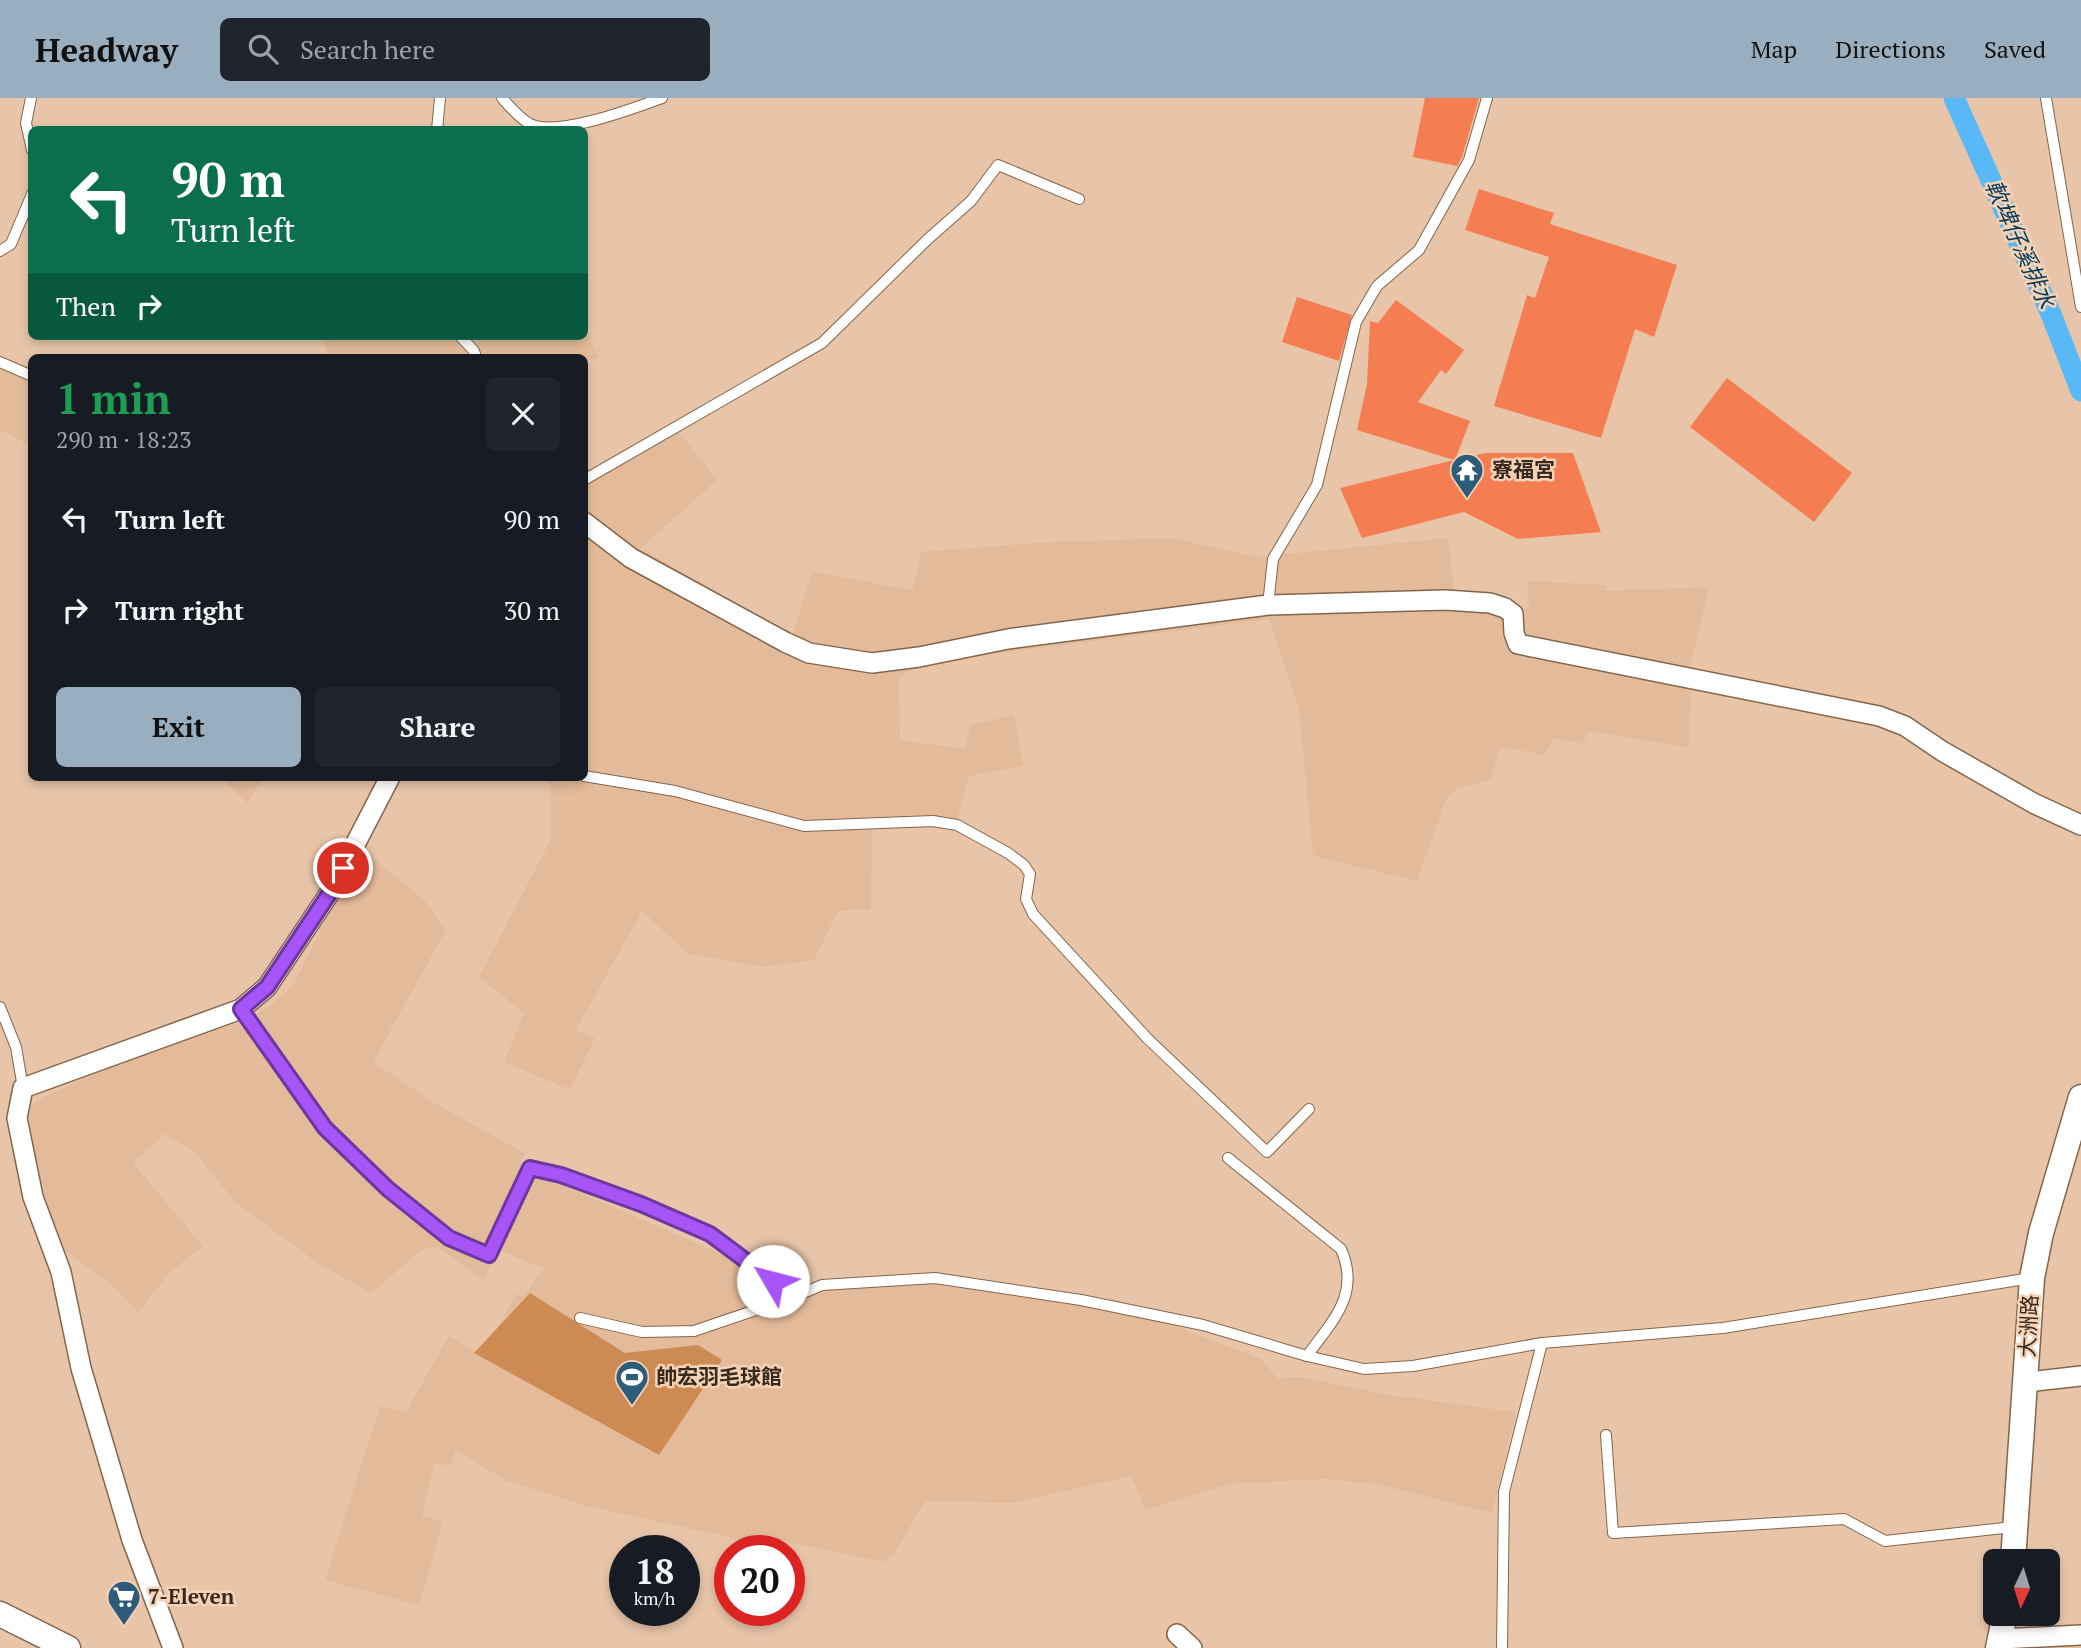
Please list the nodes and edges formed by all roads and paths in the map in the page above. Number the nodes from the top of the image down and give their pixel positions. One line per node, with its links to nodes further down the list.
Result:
1 (31, 98): 10 (lane)
2 (440, 98): 7 (lane)
3 (502, 98): 8 (lane)
4 (662, 98): 9 (lane)
5 (1487, 98): 21 (lane)
6 (2046, 98): 14 (lane)
7 (437, 126)
8 (538, 126)
9 (563, 126)
10 (28, 132)
11 (1079, 200): 19 (lane)
12 (28, 204): 13 (lane)
13 (0, 251)
14 (2081, 307)
15 (464, 340): 16 (lane)
16 (475, 354)
17 (0, 362): 18 (lane)
18 (28, 374)
19 (588, 478)
20 (588, 525): 21 (street)
21 (1268, 605): 24 (street)
22 (588, 777): 29 (lane)
23 (388, 781): 26 (street)
24 (2081, 825)
25 (0, 1007): 27 (lane)
26 (241, 1009): 27 (street); 32 (lane)
27 (23, 1088): 47 (street)
28 (2081, 1097): 31 (street, 大洲路)
29 (1309, 1109)
30 (1228, 1158): 35 (lane)
31 (2032, 1278): 34 (lane); 37 (street, 大洲路)
32 (794, 1297): 33 (lane); 35 (lane)
33 (580, 1318)
34 (1542, 1343): 35 (lane); 49 (lane)
35 (1307, 1356)
36 (2081, 1376): 37 (street)
37 (2026, 1382): 39 (street, 大洲路)
38 (1606, 1435): 39 (lane)
39 (2017, 1526): 40 (street, 大洲路)
40 (2014, 1549)
41 (4, 1620): 46 (street)
42 (2003, 1626): 45 (street)
43 (1177, 1634): 48 (street)
44 (2081, 1635): 45 (street)
45 (1999, 1644)
46 (68, 1648)
47 (173, 1648)
48 (1192, 1648)
49 (1503, 1648)

